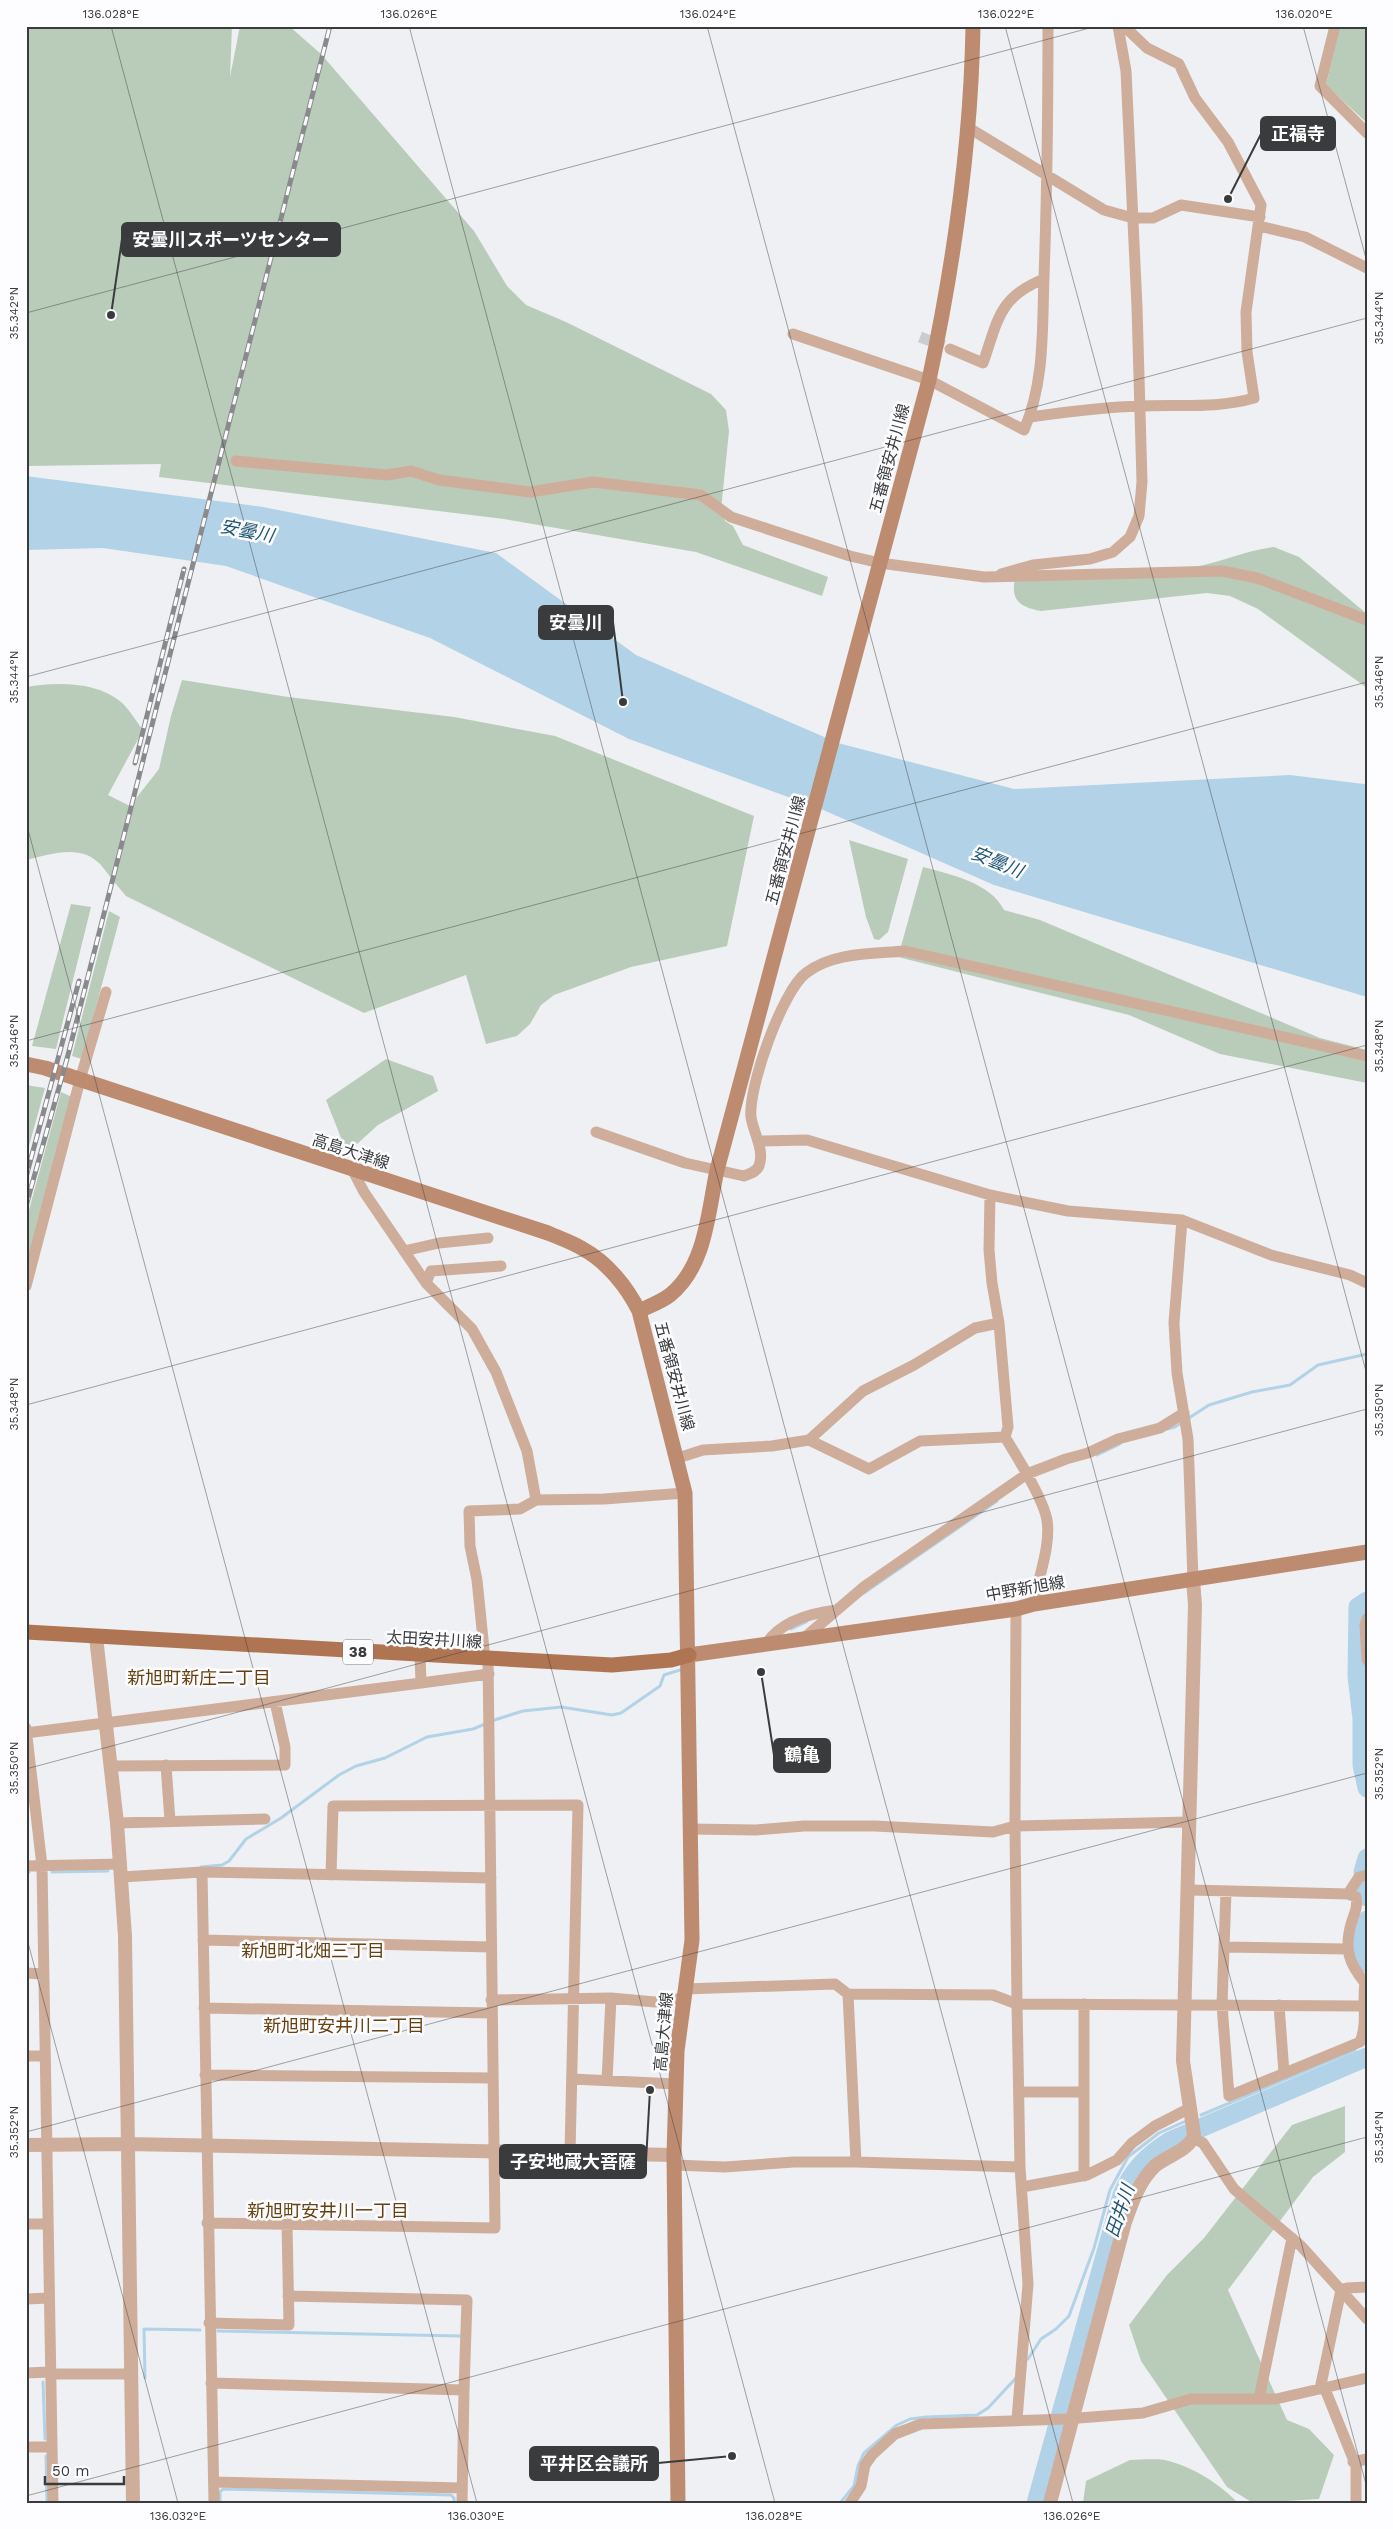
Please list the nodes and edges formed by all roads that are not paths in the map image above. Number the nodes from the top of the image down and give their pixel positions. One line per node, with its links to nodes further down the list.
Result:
1 (973, 26): 6 (main road, 五番領安井川線)
2 (1048, 26): 8 (street)
3 (1118, 26): 9 (street)
4 (1124, 26): 10 (street)
5 (1335, 26): 7 (street)
6 (968, 128): 8 (street); 15 (main road, 五番領安井川線)
7 (1367, 133)
8 (1048, 177): 9 (street); 12 (street)
9 (1132, 218): 10 (street); 16 (street)
10 (1259, 221): 11 (street); 16 (street)
11 (1367, 268)
12 (1044, 279): 14 (street); 17 (street)
13 (793, 334): 15 (street)
14 (950, 348)
15 (929, 380): 17 (street); 19 (main road, 五番領安井川線)
16 (1140, 406): 17 (street); 20 (street)
17 (1030, 417)
18 (236, 462): 19 (street)
19 (878, 570): 20 (street); 29 (main road, 五番領安井川線)
20 (995, 577): 21 (street)
21 (1367, 620)
22 (106, 992): 25 (street)
23 (1367, 1056): 27 (street)
24 (26, 1064): 25 (main road, 高島大津線)
25 (80, 1080): 28 (main road, 高島大津線); 37 (street)
26 (596, 1132): 29 (street)
27 (758, 1141): 29 (street); 30 (street)
28 (352, 1169): 33 (street); 38 (main road, 高島大津線)
29 (717, 1170): 38 (main road, 五番領安井川線)
30 (990, 1195): 31 (street); 39 (street)
31 (1182, 1220): 36 (street); 40 (street)
32 (488, 1238): 33 (street)
33 (404, 1251): 35 (street)
34 (502, 1266): 35 (street)
35 (426, 1282): 46 (street)
36 (1367, 1283)
37 (26, 1286)
38 (639, 1311): 43 (main road, 五番領安井川線)
39 (1000, 1323): 41 (street); 42 (street)
40 (1184, 1413): 44 (street); 48 (street)
41 (1005, 1437): 42 (street); 44 (street)
42 (809, 1440): 43 (street)
43 (678, 1458): 45 (main road, 五番領安井川線)
44 (1027, 1474): 49 (street); 51 (street)
45 (685, 1493): 46 (street); 58 (main road, 五番領安井川線)
46 (536, 1500): 60 (street)
47 (1367, 1552): 48 (main road, 中野新旭線)
48 (1193, 1580): 49 (main road, 中野新旭線); 72 (street)
49 (1034, 1604): 50 (main road, 中野新旭線)
50 (1016, 1609): 55 (main road, 中野新旭線); 74 (street)
51 (837, 1610): 55 (street); 56 (street)
52 (1367, 1618): 59 (street)
53 (26, 1632): 54 (main road, 太田安井川線 / 38)
54 (96, 1637): 57 (main road, 太田安井川線 / 38); 63 (street)
55 (803, 1640): 56 (main road, 中野新旭線)
56 (766, 1644): 58 (main road, 中野新旭線)
57 (420, 1655): 60 (main road, 太田安井川線 / 38); 61 (street)
58 (689, 1655): 60 (main road, 太田安井川線 / 38); 75 (main road, 高島大津線)
59 (1367, 1660)
60 (487, 1664): 61 (street); 69 (street)
61 (421, 1683): 62 (street)
62 (275, 1702): 63 (street); 66 (street)
63 (106, 1724): 65 (street); 67 (street)
64 (26, 1728): 65 (street)
65 (27, 1733): 68 (street)
66 (166, 1765): 67 (street); 71 (street)
67 (111, 1766): 73 (street)
68 (30, 1802): 77 (street)
69 (491, 1805): 80 (street); 82 (street); 94 (street)
70 (264, 1819): 71 (street)
71 (170, 1821): 73 (street)
72 (1189, 1822): 74 (street); 83 (street)
73 (117, 1823): 78 (street)
74 (1015, 1826): 75 (street); 97 (street)
75 (691, 1829): 92 (main road, 高島大津線)
76 (26, 1866): 77 (street)
77 (42, 1866): 78 (street); 91 (street)
78 (121, 1871): 79 (street); 117 (street)
79 (202, 1872): 80 (street); 86 (street)
80 (332, 1875): 82 (street)
81 (1367, 1875): 85 (street)
82 (491, 1878): 87 (street)
83 (1189, 1890): 84 (street); 99 (street)
84 (1226, 1891): 85 (street); 88 (street)
85 (1348, 1894): 89 (street)
86 (203, 1940): 87 (street); 103 (street)
87 (491, 1947): 96 (street)
88 (1224, 1947): 89 (street); 100 (street)
89 (1346, 1949): 102 (street)
90 (26, 1974): 91 (street)
91 (43, 1974): 106 (street)
92 (684, 1993): 93 (street); 95 (street); 112 (main road, 高島大津線)
93 (848, 1994): 97 (street); 124 (street)
94 (574, 1998): 95 (street); 96 (street); 110 (street)
95 (611, 1998): 111 (street)
96 (492, 2000): 104 (street)
97 (1017, 2004): 98 (street); 113 (street)
98 (1084, 2004): 99 (street); 114 (street)
99 (1185, 2005): 100 (street); 115 (street)
100 (1222, 2005): 101 (street); 107 (street)
101 (1279, 2005): 102 (street); 107 (street)
102 (1364, 2006): 107 (street)
103 (204, 2008): 104 (street); 108 (street)
104 (492, 2013): 109 (street)
105 (26, 2056): 106 (street)
106 (44, 2056): 118 (street)
107 (1284, 2073)
108 (205, 2075): 109 (street); 119 (street)
109 (492, 2078): 121 (street)
110 (572, 2079): 111 (street); 122 (street)
111 (607, 2081): 112 (street)
112 (676, 2084): 123 (main road, 高島大津線)
113 (1019, 2092): 114 (street); 125 (street)
114 (1084, 2092): 126 (street)
115 (1190, 2108): 116 (street); 126 (street)
116 (1194, 2138): 132 (street); 149 (street)
117 (127, 2144): 118 (street); 119 (street); 142 (street)
118 (46, 2145): 120 (street); 130 (street)
119 (206, 2145): 121 (street); 128 (street)
120 (26, 2146)
121 (493, 2151): 122 (street); 131 (street)
122 (570, 2153): 123 (street)
123 (674, 2160): 124 (street); 156 (main road, 高島大津線)
124 (856, 2162): 125 (street)
125 (1020, 2167): 127 (street)
126 (1084, 2176): 127 (street)
127 (1022, 2187): 148 (street)
128 (207, 2223): 131 (street); 139 (street)
129 (26, 2224): 130 (street)
130 (47, 2224): 137 (street)
131 (287, 2224): 135 (street)
132 (1292, 2238): 134 (street); 147 (street)
133 (1367, 2288): 134 (street)
134 (1341, 2290): 138 (street); 145 (street)
135 (288, 2296): 139 (street); 146 (street)
136 (26, 2298): 137 (street)
137 (49, 2298): 141 (street)
138 (1366, 2316)
139 (209, 2323): 144 (street)
140 (26, 2373): 141 (street)
141 (50, 2373): 142 (street); 150 (street)
142 (130, 2374): 158 (street)
143 (1367, 2378): 145 (street)
144 (211, 2383): 146 (street); 154 (street)
145 (1322, 2389): 147 (street); 153 (street)
146 (464, 2390): 155 (street)
147 (1259, 2399): 149 (street)
148 (1017, 2419): 149 (street); 161 (street)
149 (1070, 2419): 162 (street)
150 (51, 2447): 151 (street); 157 (street)
151 (26, 2448)
152 (1367, 2459): 153 (street)
153 (1353, 2462): 163 (street)
154 (214, 2482): 155 (street); 159 (street)
155 (462, 2488): 160 (street)
156 (676, 2502)
157 (53, 2503)
158 (134, 2503)
159 (214, 2503)
160 (462, 2503)
161 (850, 2503)
162 (1050, 2503)
163 (1356, 2503)

